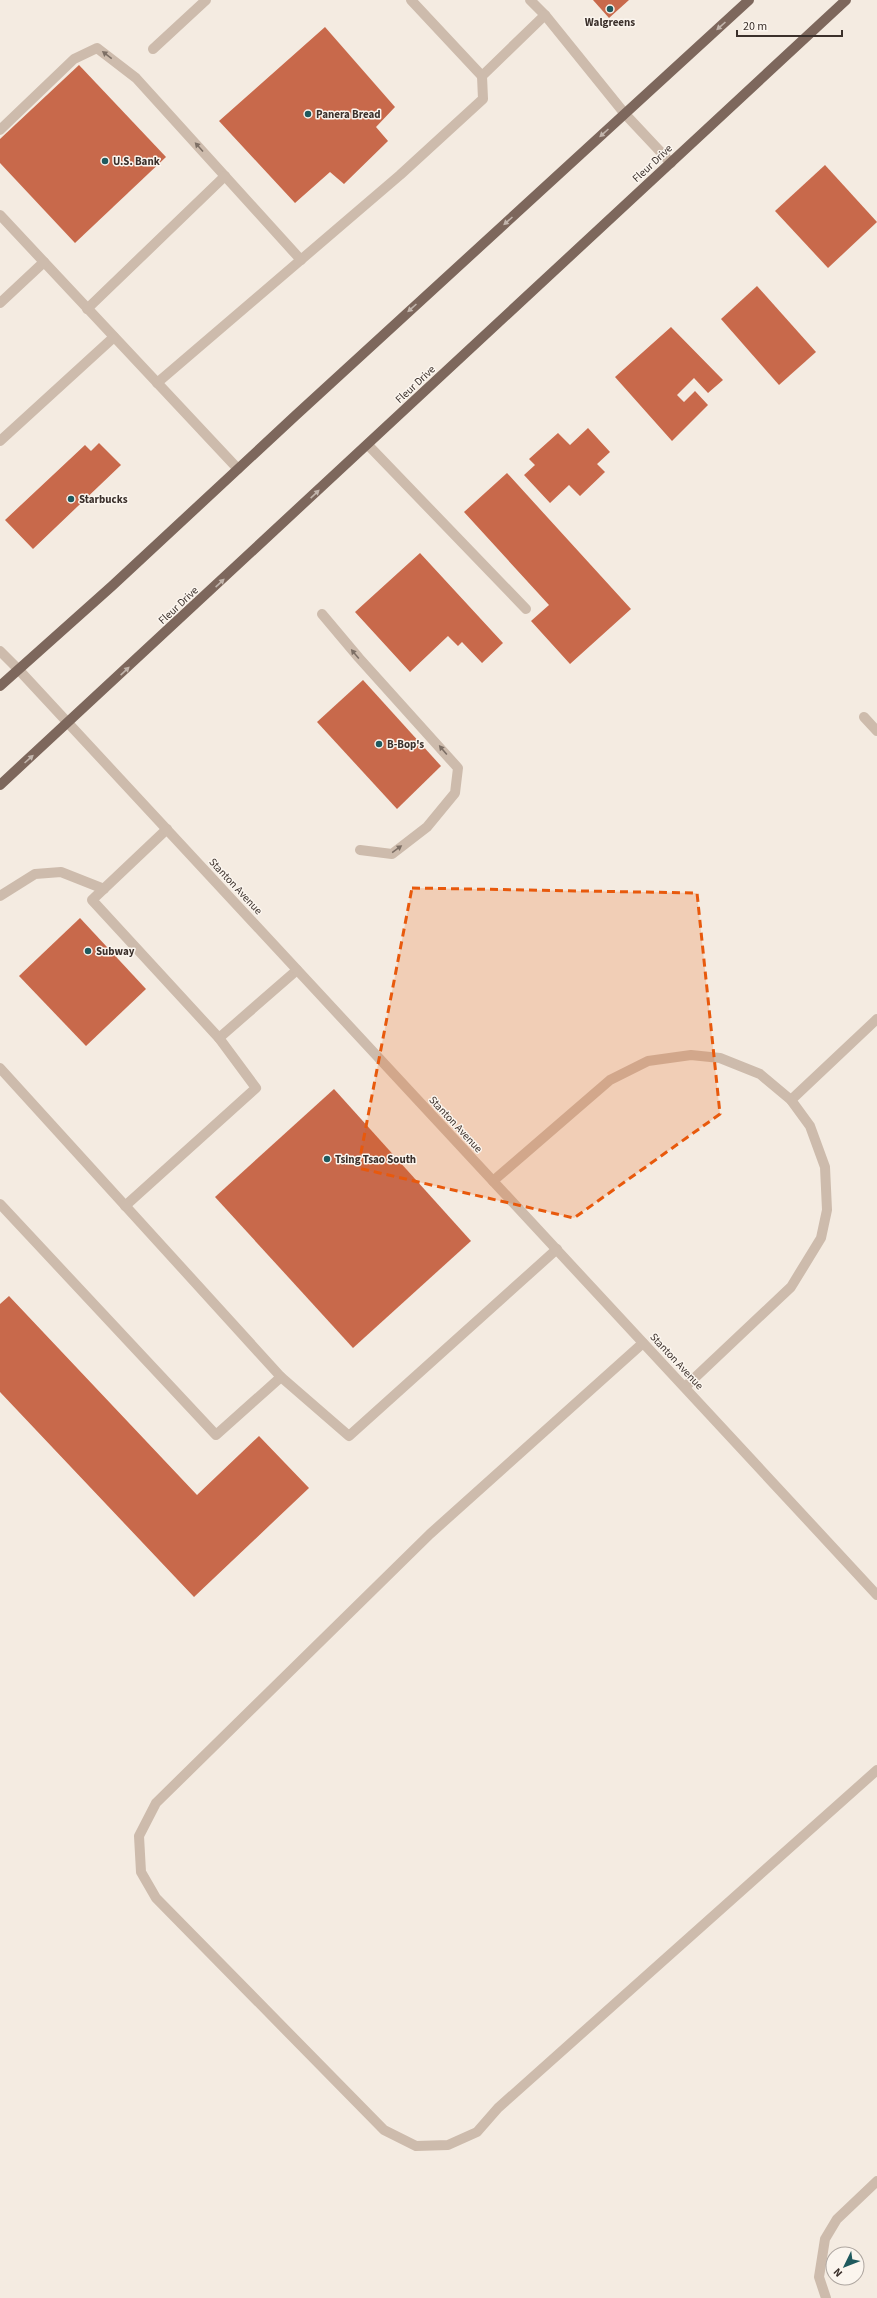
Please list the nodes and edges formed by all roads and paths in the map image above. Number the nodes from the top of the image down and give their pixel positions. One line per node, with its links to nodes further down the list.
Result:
1 (206, 0): 7 (street)
2 (411, 0): 8 (street)
3 (530, 0): 6 (street)
4 (749, 0): 9 (main road, one-way to 9)
5 (846, 0): 11 (main road, Fleur Drive)
6 (545, 16): 8 (street); 9 (street)
7 (153, 50)
8 (482, 76): 14 (street)
9 (625, 114): 11 (street); 22 (main road, one-way to 22)
10 (0, 130): 12 (street, one-way to 10)
11 (671, 163): 21 (main road, Fleur Drive)
12 (225, 176): 14 (street); 17 (street)
13 (0, 215): 15 (street)
14 (301, 260): 19 (street)
15 (44, 262): 16 (street); 17 (street)
16 (0, 303)
17 (87, 309): 18 (street)
18 (114, 337): 19 (street); 20 (street)
19 (157, 383): 22 (street)
20 (0, 441)
21 (368, 445): 23 (street); 29 (main road, Fleur Drive, one-way to 21)
22 (238, 469): 26 (main road)
23 (526, 609)
24 (322, 614): 33 (street, one-way to 24)
25 (0, 651): 26 (street, Stanton Avenue)
26 (18, 669): 27 (main road); 29 (street, Stanton Avenue)
27 (0, 686)
28 (864, 717): 30 (street)
29 (68, 723): 31 (main road, Fleur Drive, one-way to 29); 32 (street, Stanton Avenue)
30 (877, 731)
31 (0, 785)
32 (167, 829): 34 (street); 36 (street, Stanton Avenue)
33 (360, 850)
34 (104, 889): 35 (street); 38 (street)
35 (0, 896)
36 (297, 970): 38 (street); 41 (street, Stanton Avenue)
37 (877, 1019): 40 (street)
38 (219, 1038): 43 (street)
39 (0, 1068): 43 (street)
40 (791, 1100): 41 (street); 47 (street)
41 (493, 1181): 44 (street, Stanton Avenue)
42 (0, 1204): 46 (street)
43 (125, 1206): 46 (street)
44 (557, 1249): 45 (street, Stanton Avenue); 46 (street)
45 (643, 1343): 47 (street, Stanton Avenue); 49 (street)
46 (281, 1377)
47 (685, 1387): 48 (street, Stanton Avenue)
48 (877, 1595)
49 (877, 1770)
50 (877, 2181): 51 (street)
51 (826, 2298)

